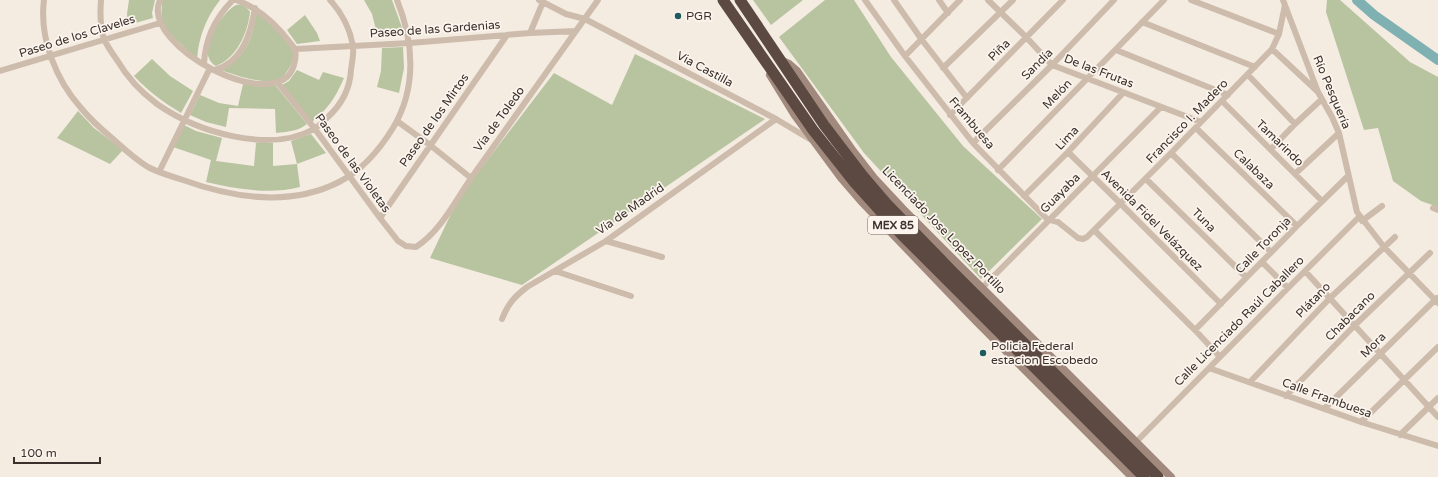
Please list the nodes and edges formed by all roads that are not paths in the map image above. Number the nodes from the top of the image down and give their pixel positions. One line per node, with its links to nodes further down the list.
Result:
1 (44, 0): 41 (street)
2 (101, 0): 34 (street)
3 (160, 0): 28 (street)
4 (235, 0): 21 (street); 43 (street)
5 (330, 0): 37 (street)
6 (397, 0): 36 (street)
7 (598, 0): 26 (street, Vía de Toledo)
8 (723, 0): 44 (highway, Licenciado Jose Lopez Portillo / MEX 85)
9 (740, 0): 106 (highway, Licenciado Jose Lopez Portillo / MEX 85)
10 (865, 0): 42 (street, Frambuesa)
11 (894, 0): 35 (street)
12 (939, 0): 25 (street)
13 (960, 0): 25 (street)
14 (988, 0): 24 (street, De las Frutas)
15 (1012, 0): 24 (street)
16 (1063, 0): 33 (street, Piña)
17 (1114, 0): 45 (street, Sandía)
18 (1164, 0): 27 (street, Melón)
19 (1191, 0): 31 (street)
20 (541, 1): 26 (street, Via Castilla); 30 (street)
21 (246, 2): 23 (street)
22 (1284, 2): 31 (street, Francisco I. Madero); 53 (street, Río Pesquería)
23 (255, 8): 38 (street); 48 (street)
24 (1000, 12): 33 (street, De las Frutas); 47 (street)
25 (948, 13): 35 (street)
26 (585, 18): 29 (street, Vía de Toledo); 61 (street, Via Castilla)
27 (1142, 22): 40 (street, Melón); 46 (street)
28 (160, 23): 34 (street, Paseo de los Claveles); 43 (street)
29 (576, 31): 30 (street, Paseo de las Gardenias); 81 (street, Vía de Toledo)
30 (530, 33): 32 (street, Paseo de las Gardenias)
31 (1279, 34): 39 (street, Francisco I. Madero)
32 (507, 35): 36 (street, Paseo de las Gardenias); 71 (street, Paseo de los Mirtos)
33 (1027, 38): 45 (street, De las Frutas); 56 (street, Piña)
34 (104, 39): 41 (street, Paseo de los Claveles); 62 (street)
35 (922, 40): 42 (street); 47 (street)
36 (410, 43): 37 (street, Paseo de las Gardenias); 63 (street)
37 (353, 46): 38 (street, Paseo de las Gardenias); 67 (street)
38 (296, 49): 52 (street)
39 (1272, 49): 46 (street, Francisco I. Madero); 53 (street)
40 (1116, 50): 51 (street, Melón); 55 (street)
41 (50, 56): 49 (street, Paseo de los Claveles); 76 (street)
42 (905, 56): 60 (street, Frambuesa)
43 (204, 64): 48 (street)
44 (768, 64): 69 (street, Licenciado Jose Lopez Portillo); 117 (highway, Licenciado Jose Lopez Portillo / MEX 85)
45 (1052, 65): 51 (street, De las Frutas); 70 (street, Sandía)
46 (1255, 67): 50 (street, Francisco I. Madero)
47 (943, 68): 56 (street)
48 (213, 69): 52 (street); 62 (street)
49 (0, 71)
50 (1248, 75): 55 (street, Francisco I. Madero); 65 (street)
51 (1087, 79): 54 (street, De las Frutas); 75 (street, Melón)
52 (278, 82): 67 (street, Paseo de las Violetas)
53 (1318, 92): 57 (street, Río Pesquería)
54 (1123, 93): 59 (street, De las Frutas); 73 (street, Lima)
55 (1228, 95): 58 (street, Francisco I. Madero)
56 (967, 98): 60 (street, Piña)
57 (1322, 99): 65 (street); 68 (street, Río Pesquería)
58 (1222, 101): 64 (street, Francisco I. Madero); 72 (street, Tamarindo)
59 (1161, 108): 64 (street, De las Frutas); 79 (street, Guayaba)
60 (950, 115): 70 (street, Frambuesa)
61 (776, 119): 69 (street, Via Castilla); 94 (street, Vía de Madrid)
62 (185, 120): 67 (street); 76 (street)
63 (397, 121): 71 (street); 78 (street)
64 (1201, 122): 66 (street, Francisco I. Madero)
65 (1295, 124): 72 (street)
66 (1196, 128): 74 (street, Francisco I. Madero); 90 (street, Calabaza)
67 (315, 129): 78 (street, Paseo de las Violetas)
68 (1339, 133): 77 (street); 80 (street, Río Pesquería)
69 (814, 142): 130 (street, Licenciado Jose Lopez Portillo)
70 (973, 143): 75 (street, Frambuesa)
71 (430, 145): 81 (street); 87 (street, Paseo de los Mirtos)
72 (1271, 149): 77 (street, Tamarindo)
73 (1068, 152): 79 (street, Avenida Fidel Velázquez); 83 (street, Lima)
74 (1171, 153): 82 (street, Francisco I. Madero); 97 (street)
75 (998, 170): 83 (street, Frambuesa)
76 (159, 172): 78 (street)
77 (1296, 173): 84 (street, Tamarindo)
78 (349, 176): 87 (street, Paseo de las Violetas)
79 (1092, 176): 85 (street, Avenida Fidel Velázquez); 89 (street, Guayaba)
80 (1348, 176): 84 (street, Calle Toronja); 88 (street, Río Pesquería)
81 (471, 178): 95 (street, Vía de Toledo)
82 (1146, 179): 85 (street, Francisco I. Madero); 104 (street, Tuna)
83 (1024, 196): 89 (street, Frambuesa)
84 (1322, 201): 90 (street, Calle Toronja)
85 (1121, 204): 91 (street, Francisco I. Madero); 110 (street, Avenida Fidel Velázquez)
86 (1382, 206): 88 (street, Calle Licenciado Raúl Caballero)
87 (380, 218): 95 (street, Paseo de las Violetas)
88 (1361, 219): 96 (street, Río Pesquería); 102 (street, Calle Licenciado Raúl Caballero)
89 (1049, 220): 93 (street, Frambuesa); 106 (street, Guayaba)
90 (1297, 226): 97 (street, Calle Toronja)
91 (1094, 230): 93 (street, Francisco I. Madero); 113 (street)
92 (1395, 237): 96 (street, Plátano)
93 (1082, 239)
94 (606, 241): 99 (street); 101 (street, Vía de Madrid)
95 (416, 247)
96 (1384, 247): 103 (street, Río Pesquería); 108 (street, Plátano)
97 (1271, 252): 100 (street, Calle Toronja)
98 (1430, 253): 103 (street, Chabacano)
99 (662, 257)
100 (1262, 262): 104 (street, Calle Toronja); 105 (street)
101 (555, 271): 107 (street); 111 (street, Vía de Madrid)
102 (1305, 271): 105 (street, Calle Licenciado Raúl Caballero); 108 (street)
103 (1410, 272): 109 (street, Río Pesquería); 112 (street, Chabacano)
104 (1246, 277): 110 (street, Calle Toronja)
105 (1288, 288): 116 (street, Calle Licenciado Raúl Caballero)
106 (979, 291): 117 (highway, Licenciado Jose Lopez Portillo / MEX 85); 128 (street, Licenciado Jose Lopez Portillo)
107 (631, 296)
108 (1330, 298): 112 (street); 120 (street, Plátano)
109 (1437, 300): 115 (street, Mora)
110 (1221, 304): 113 (street, Calle Toronja)
111 (502, 319)
112 (1355, 325): 115 (street); 121 (street, Chabacano)
113 (1195, 330): 116 (street)
114 (1438, 347): 119 (street)
115 (1380, 354): 119 (street); 124 (street, Mora)
116 (1220, 357): 118 (street, Calle Licenciado Raúl Caballero)
117 (1040, 366): 131 (highway, Licenciado Jose Lopez Portillo / MEX 85); 132 (highway, Licenciado Jose Lopez Portillo / MEX 85)
118 (1209, 368): 120 (street, Calle Frambuesa); 128 (street, Calle Licenciado Raúl Caballero)
119 (1404, 380): 123 (street); 126 (street)
120 (1250, 382): 121 (street, Calle Frambuesa)
121 (1286, 396): 124 (street, Calle Frambuesa)
122 (1438, 398): 123 (street)
123 (1428, 406): 125 (street); 127 (street)
124 (1324, 409): 126 (street, Calle Frambuesa)
125 (1438, 417)
126 (1361, 422): 127 (street, Calle Frambuesa)
127 (1400, 435): 129 (street, Calle Frambuesa)
128 (1136, 442): 133 (street, Licenciado Jose Lopez Portillo)
129 (1438, 446)
130 (1132, 477)
131 (1144, 477)
132 (1158, 477)
133 (1171, 477)

